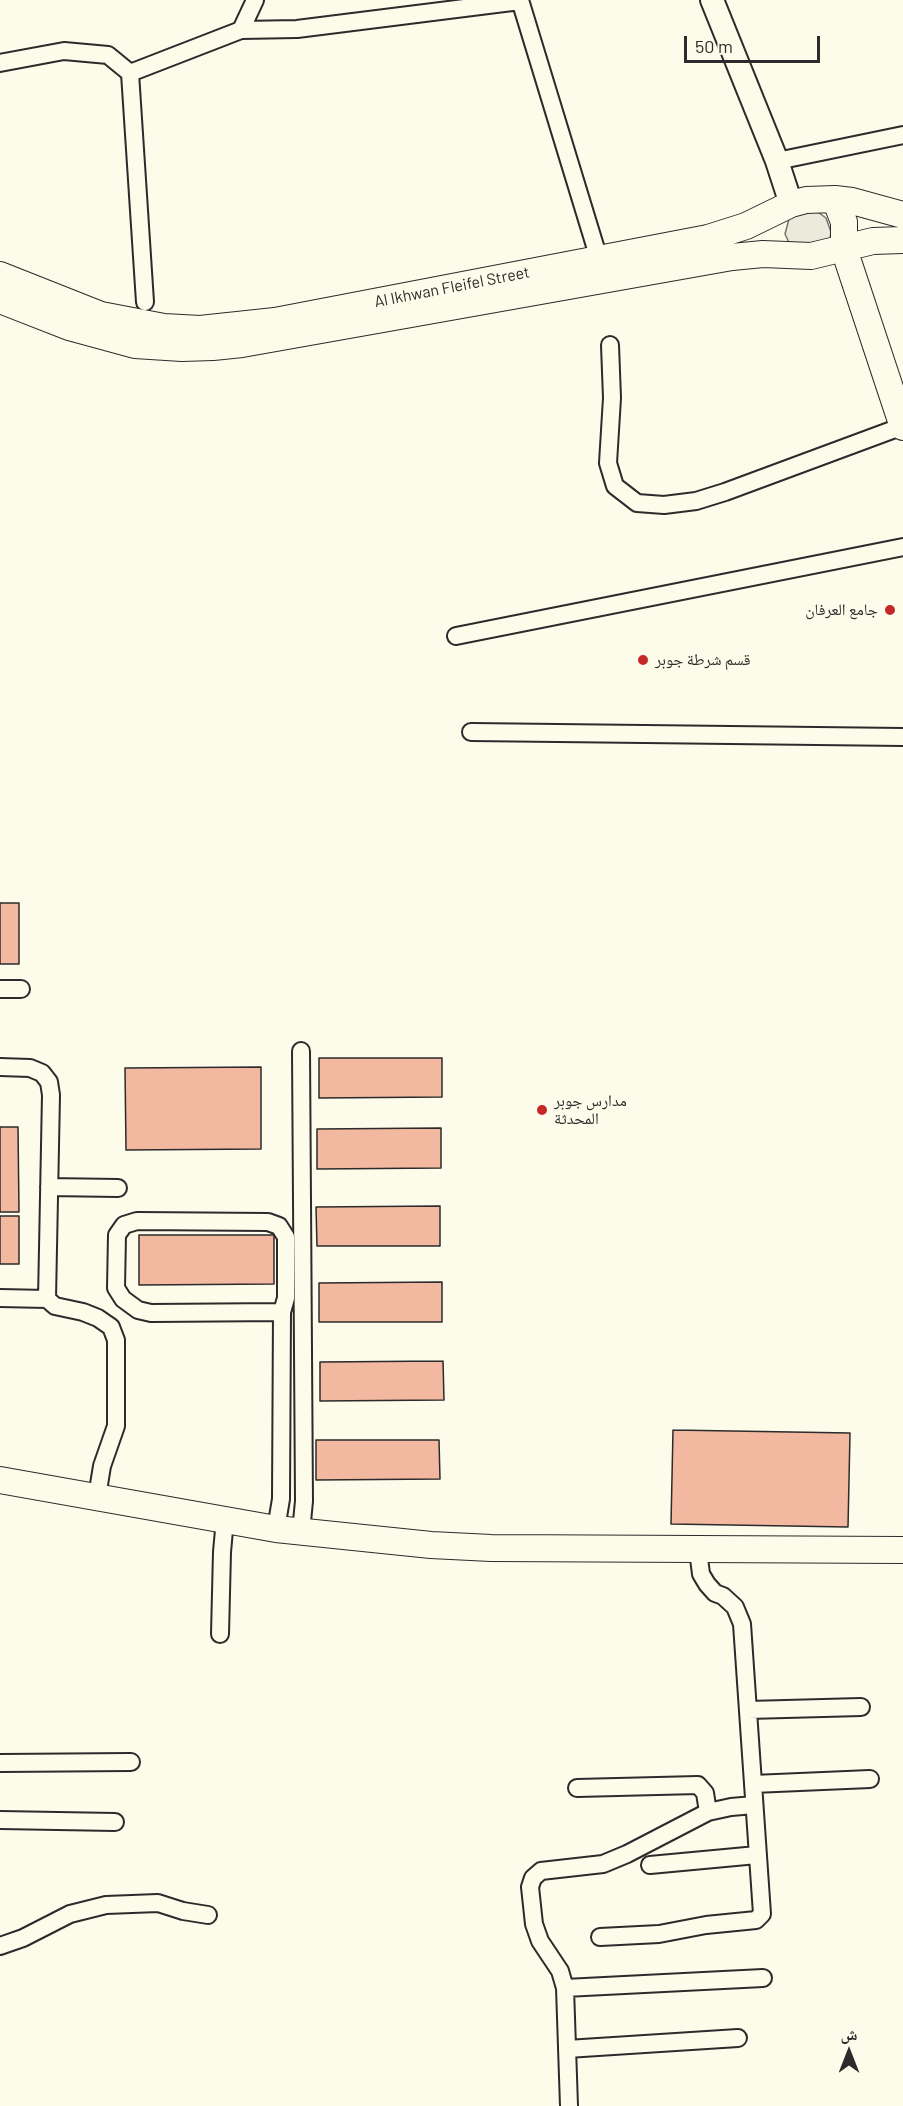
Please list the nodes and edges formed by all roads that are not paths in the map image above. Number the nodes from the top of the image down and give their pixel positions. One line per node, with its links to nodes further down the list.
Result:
1 (255, 0): 4 (street)
2 (712, 0): 8 (street)
3 (520, 1): 4 (street); 15 (street)
4 (241, 30): 6 (street)
5 (0, 63): 6 (street)
6 (130, 73): 19 (street)
7 (903, 135): 8 (street)
8 (777, 161): 10 (street)
9 (835, 199): 10 (main road, Al Ikhwan Fleifel Street); 11 (main road, Al Ikhwan Fleifel Street); 13 (main road)
10 (784, 206): 14 (main road); 15 (main road, Al Ikhwan Fleifel Street)
11 (903, 215)
12 (903, 240): 13 (main road, Al Ikhwan Fleifel Street)
13 (844, 249): 14 (main road, Al Ikhwan Fleifel Street); 22 (main road)
14 (778, 255): 17 (main road, Al Ikhwan Fleifel Street)
15 (599, 259): 17 (main road, Al Ikhwan Fleifel Street)
16 (0, 275): 20 (main road, Al Ikhwan Fleifel Street)
17 (472, 293): 20 (main road, Al Ikhwan Fleifel Street)
18 (0, 300): 20 (main road, Al Ikhwan Fleifel Street)
19 (145, 302)
20 (98, 325)
21 (610, 345): 22 (street)
22 (903, 427)
23 (903, 547): 24 (street)
24 (456, 636)
25 (471, 732): 26 (street)
26 (903, 737)
27 (0, 989): 28 (street)
28 (21, 989)
29 (301, 1051): 39 (street)
30 (0, 1067): 31 (street)
31 (49, 1187): 32 (street); 34 (street)
32 (118, 1188)
33 (0, 1298): 34 (street)
34 (47, 1299): 37 (street)
35 (282, 1312): 35 (street); 39 (street)
36 (0, 1480): 37 (main road)
37 (97, 1497): 38 (main road)
38 (225, 1519): 39 (main road); 42 (street)
39 (289, 1530): 40 (main road)
40 (698, 1550): 41 (main road); 44 (street)
41 (903, 1550)
42 (220, 1634)
43 (861, 1707): 44 (street)
44 (748, 1710): 48 (street)
45 (131, 1762): 46 (street)
46 (0, 1763)
47 (870, 1779): 48 (street)
48 (753, 1784): 50 (street)
49 (577, 1788): 51 (street)
50 (754, 1805): 51 (street); 54 (street)
51 (708, 1812): 60 (street)
52 (0, 1820): 53 (street)
53 (115, 1822)
54 (758, 1855): 55 (street); 57 (street)
55 (650, 1865)
56 (208, 1915): 58 (street)
57 (600, 1937)
58 (0, 1946)
59 (763, 1978): 60 (street)
60 (565, 1988): 62 (street)
61 (738, 2038): 62 (street)
62 (567, 2049): 63 (street)
63 (569, 2106)

